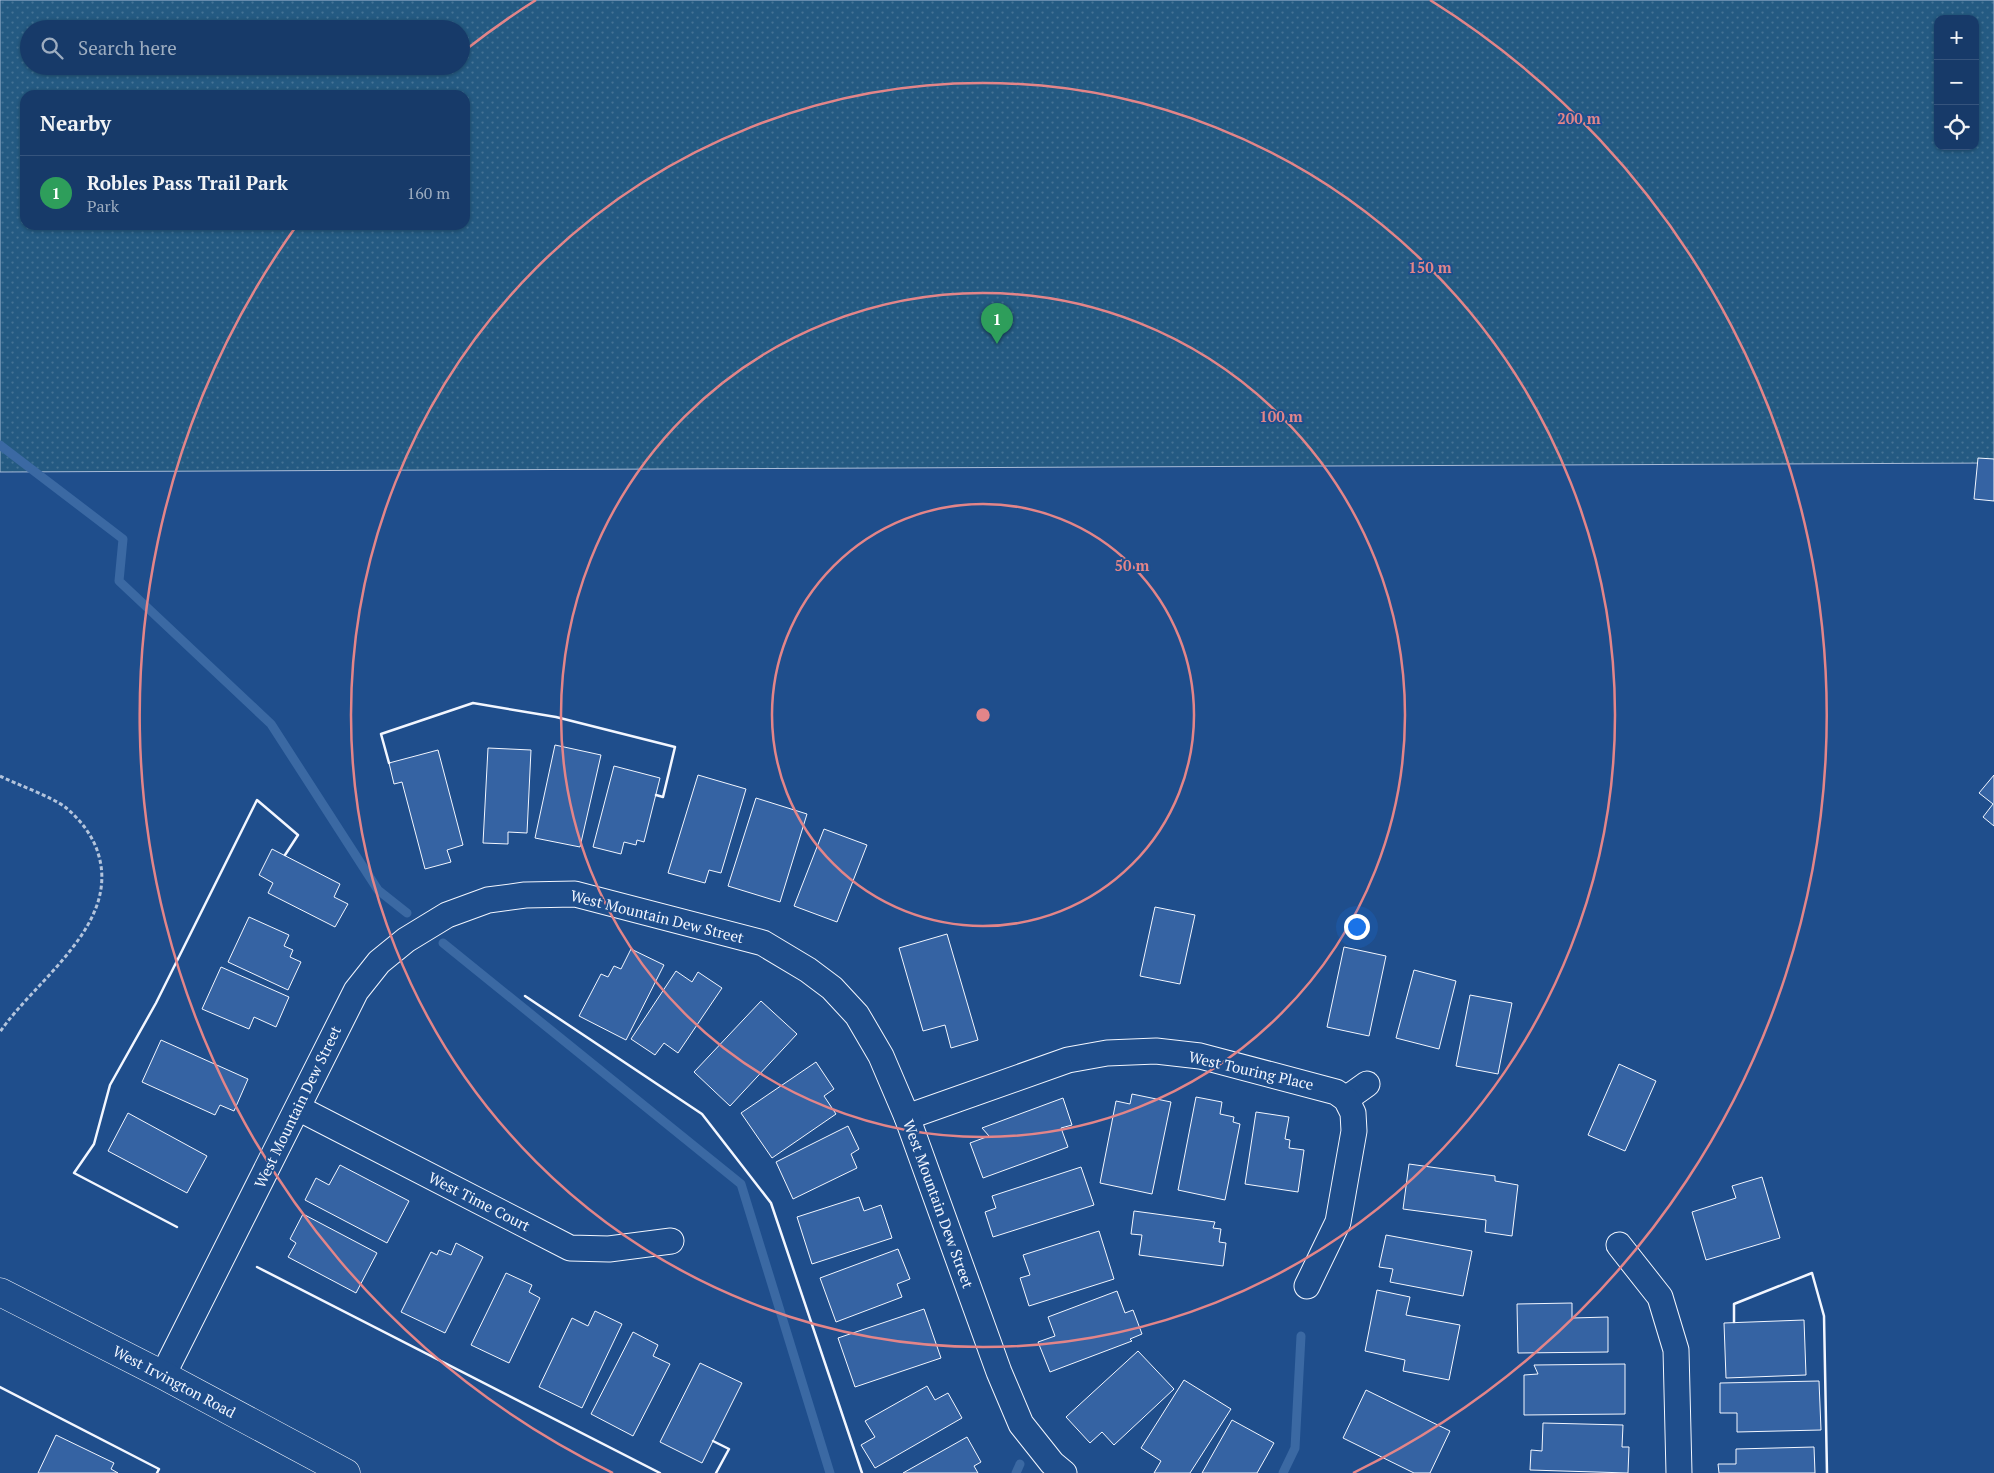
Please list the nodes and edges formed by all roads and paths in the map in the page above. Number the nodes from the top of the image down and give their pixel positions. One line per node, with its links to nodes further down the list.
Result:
1 (0, 776): 2 (path)
2 (0, 1032)
3 (1367, 1084): 4 (street)
4 (1346, 1100): 6 (street, West Touring Place); 9 (street)
5 (298, 1108): 6 (street, West Mountain Dew Street); 7 (street, West Time Court); 11 (street, West Mountain Dew Street)
6 (907, 1117): 13 (street, West Mountain Dew Street)
7 (671, 1241)
8 (1619, 1245): 14 (street)
9 (1307, 1286)
10 (0, 1292): 11 (main road, West Irvington Road)
11 (163, 1375): 12 (main road, West Irvington Road)
12 (346, 1473)
13 (1064, 1473)
14 (1679, 1473)

